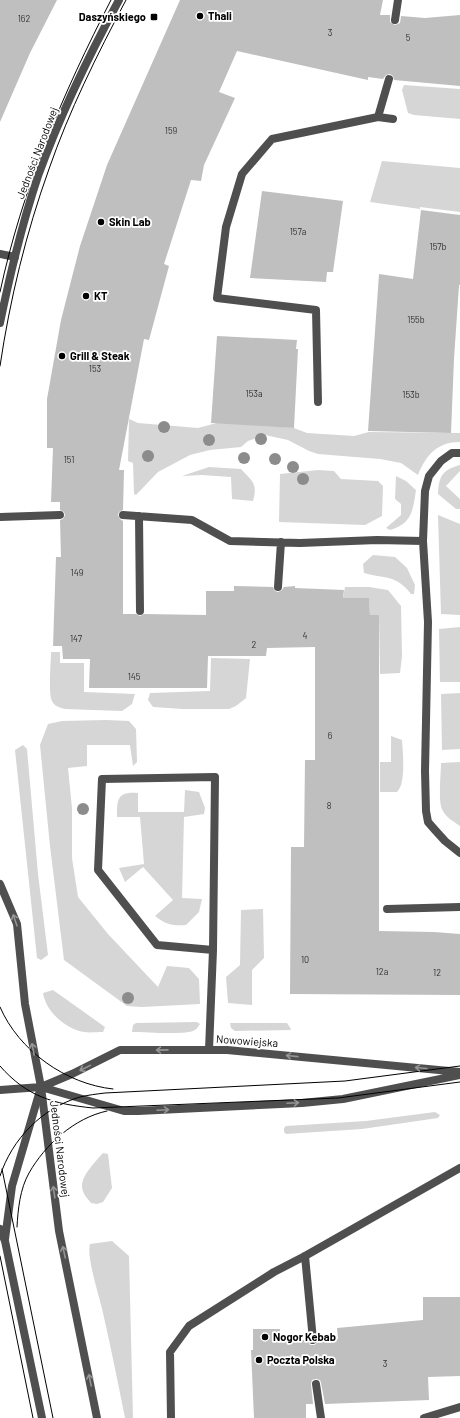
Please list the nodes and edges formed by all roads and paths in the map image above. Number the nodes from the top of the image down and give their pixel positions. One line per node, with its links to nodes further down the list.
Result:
1 (119, 0): 8 (street, Jedności Narodowej)
2 (398, 0): 3 (street)
3 (395, 20)
4 (389, 79): 5 (street)
5 (378, 117): 6 (street); 10 (street)
6 (393, 119)
7 (0, 254): 8 (street)
8 (15, 257): 9 (street, Jedności Narodowej)
9 (0, 323)
10 (318, 402)
11 (460, 453): 16 (street)
12 (60, 515): 15 (street)
13 (123, 515): 14 (street)
14 (139, 516): 17 (street); 19 (street)
15 (0, 517)
16 (423, 541): 17 (street); 20 (street)
17 (282, 542): 18 (street)
18 (278, 587)
19 (140, 611)
20 (460, 852)
21 (0, 884): 28 (street, Jedności Narodowej, one-way to 21)
22 (460, 907): 23 (street)
23 (387, 909)
24 (213, 950): 24 (street); 25 (street)
25 (210, 1050): 26 (street, Nowowiejska, one-way to 25); 28 (street, Nowowiejska, one-way to 28)
26 (460, 1072)
27 (460, 1075): 28 (street, Nowowiejska, one-way to 27)
28 (41, 1087): 29 (street, Nowowiejska); 32 (street); 38 (street, Jedności Narodowej, one-way to 28)
29 (0, 1090)
30 (460, 1168): 33 (street)
31 (0, 1229): 32 (street)
32 (5, 1242): 37 (street)
33 (305, 1256): 34 (street); 39 (street)
34 (313, 1340)
35 (316, 1384): 40 (street)
36 (460, 1406): 41 (street)
37 (42, 1418)
38 (97, 1418)
39 (171, 1418)
40 (321, 1418)
41 (424, 1418)

